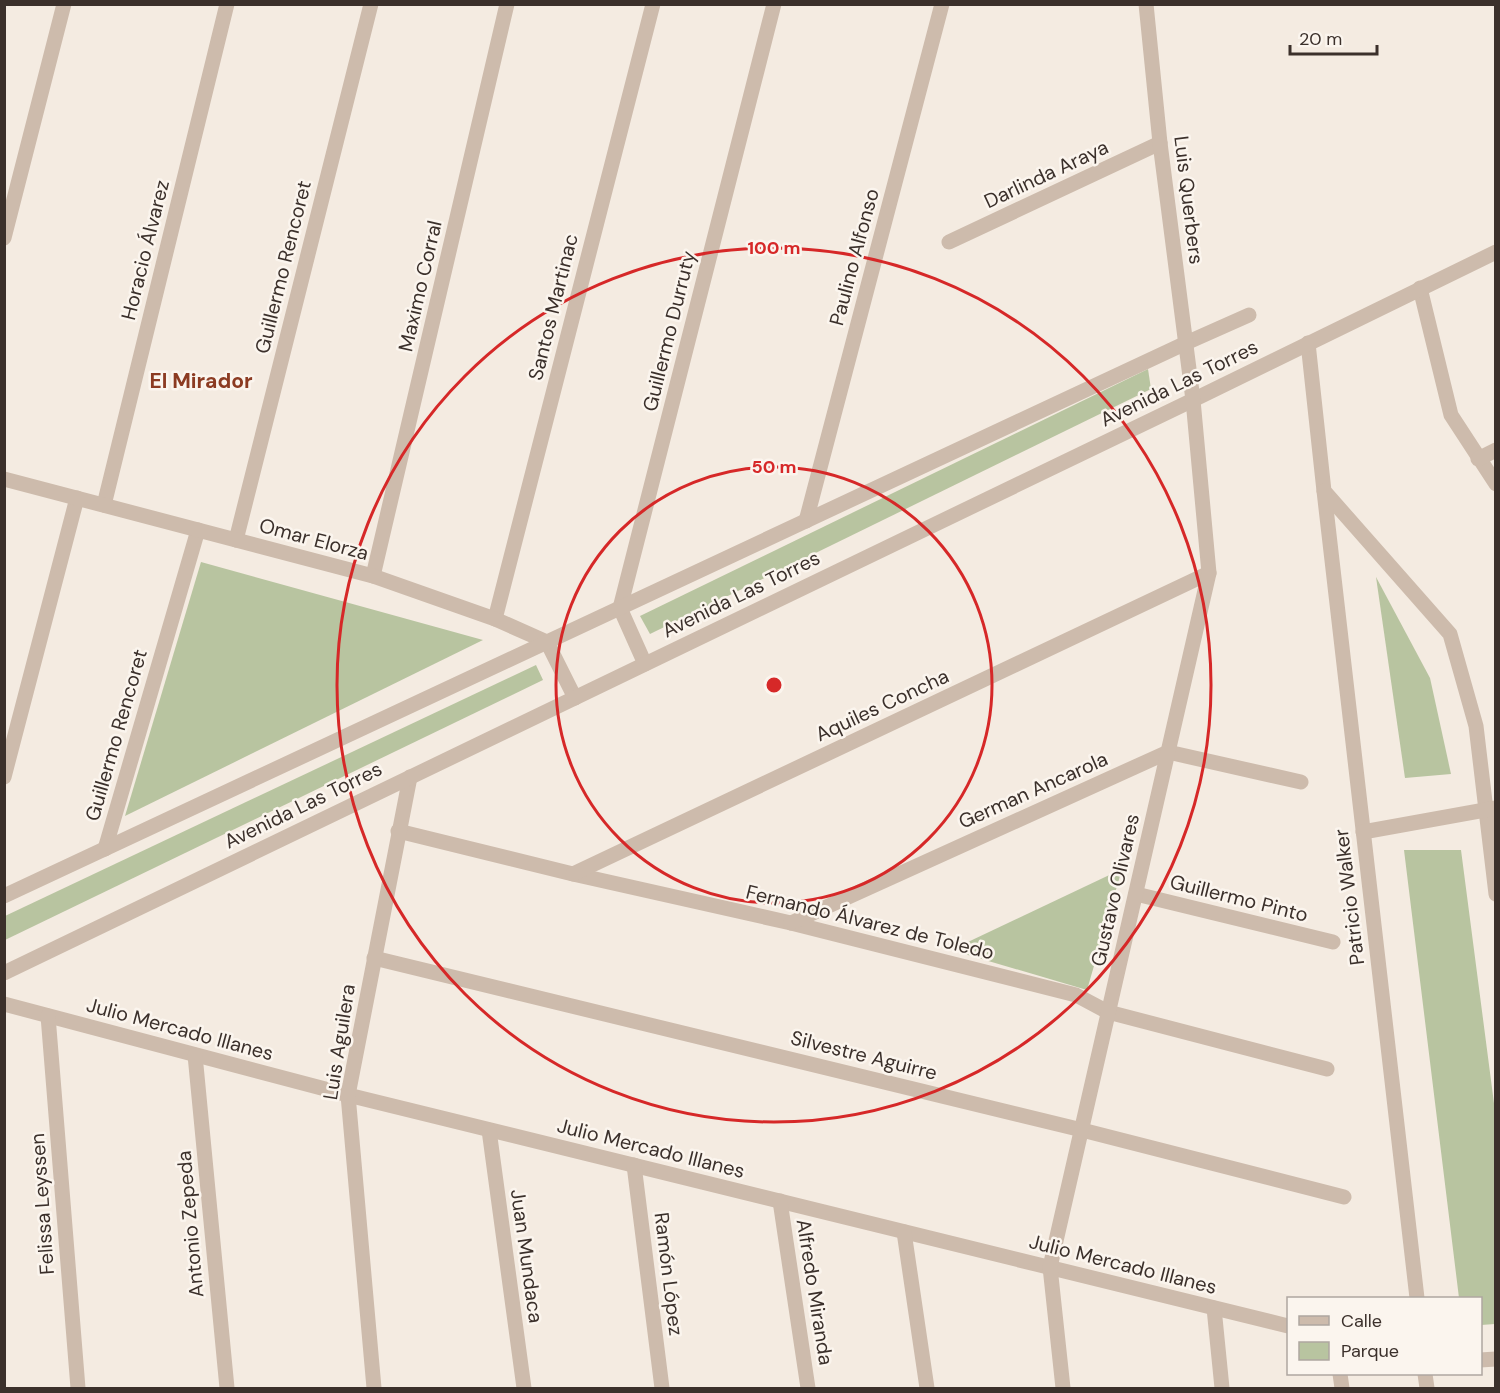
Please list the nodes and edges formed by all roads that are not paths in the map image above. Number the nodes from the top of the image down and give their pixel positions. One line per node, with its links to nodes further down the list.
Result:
1 (64, 4): 10 (street)
2 (227, 4): 24 (street, Horacio Álvarez)
3 (370, 4): 27 (street, Guillermo Rencoret)
4 (507, 4): 29 (street, Maximo Corral)
5 (653, 4): 31 (street, Santos Martinac)
6 (774, 4): 30 (street, Guillermo Durruty)
7 (942, 4): 25 (street, Paulino Alfonso)
8 (1146, 4): 9 (street, Luis Querbers)
9 (1160, 143): 11 (street, Darlinda Araya); 16 (street, Luis Querbers)
10 (4, 238)
11 (949, 242)
12 (1496, 252): 13 (street, Avenida Las Torres)
13 (1420, 288): 15 (street, Avenida Las Torres); 19 (street)
14 (1249, 315): 16 (street, Avenida Las Torres)
15 (1308, 343): 17 (street, Avenida Las Torres); 22 (street, Patricio Walker)
16 (1186, 344): 17 (street, Luis Querbers); 25 (street, Avenida Las Torres)
17 (1193, 400): 28 (street, Gustavo Olivares); 33 (street, Avenida Las Torres)
18 (1496, 450): 19 (street)
19 (1478, 459): 21 (street)
20 (4, 479): 23 (street, Omar Elorza)
21 (1496, 484)
22 (1324, 490): 39 (street); 41 (street, Patricio Walker)
23 (77, 498): 24 (street, Omar Elorza); 36 (street)
24 (104, 505): 26 (street, Omar Elorza)
25 (806, 521): 30 (street, Avenida Las Torres)
26 (198, 530): 27 (street, Omar Elorza); 42 (street, Guillermo Rencoret)
27 (236, 540): 29 (street, Omar Elorza)
28 (1209, 573): 35 (street, Gustavo Olivares); 43 (street, Aquiles Concha)
29 (373, 576): 31 (street, Omar Elorza)
30 (620, 608): 32 (street, Avenida Las Torres); 33 (street)
31 (495, 619): 32 (street, Omar Elorza)
32 (547, 642): 34 (street); 42 (street, Avenida Las Torres)
33 (645, 664): 34 (street, Avenida Las Torres)
34 (575, 698): 37 (street, Avenida Las Torres)
35 (1168, 752): 38 (street); 44 (street, Gustavo Olivares); 47 (street, German Ancarola)
36 (4, 777)
37 (410, 777): 40 (street, Luis Aguilera); 50 (street, Avenida Las Torres)
38 (1301, 782)
39 (1491, 809): 41 (street); 45 (street)
40 (398, 831): 43 (street, Fernando Álvarez de Toledo); 49 (street, Luis Aguilera)
41 (1363, 831): 64 (street, Patricio Walker)
42 (105, 849): 46 (street, Avenida Las Torres)
43 (573, 874): 47 (street, Fernando Álvarez de Toledo)
44 (1136, 894): 48 (street, Guillermo Pinto); 52 (street, Gustavo Olivares)
45 (1496, 894)
46 (4, 896)
47 (791, 923): 52 (street, Fernando Álvarez de Toledo)
48 (1333, 942)
49 (374, 958): 56 (street, Luis Aguilera); 58 (street, Silvestre Aguirre)
50 (4, 973)
51 (4, 1004): 53 (street, Julio Mercado Illanes)
52 (1108, 1012): 55 (street, Fernando Álvarez de Toledo); 58 (street, Gustavo Olivares)
53 (48, 1016): 54 (street, Julio Mercado Illanes); 67 (street, Felissa Leyssen)
54 (195, 1055): 56 (street, Julio Mercado Illanes); 68 (street, Antonio Zepeda)
55 (1327, 1069)
56 (348, 1095): 57 (street, Julio Mercado Illanes); 69 (street, Luis Aguilera)
57 (489, 1130): 59 (street, Julio Mercado Illanes); 70 (street, Juan Mundaca)
58 (1082, 1130): 60 (street, Silvestre Aguirre); 63 (street, Gustavo Olivares)
59 (634, 1166): 61 (street, Julio Mercado Illanes); 71 (street, Ramón López)
60 (1344, 1197)
61 (780, 1201): 62 (street, Julio Mercado Illanes); 72 (street, Alfredo Miranda)
62 (904, 1232): 63 (street, Julio Mercado Illanes); 73 (street)
63 (1050, 1267): 65 (street, Julio Mercado Illanes); 74 (street, Gustavo Olivares)
64 (1417, 1297)
65 (1214, 1308): 66 (street, Julio Mercado Illanes); 75 (street)
66 (1287, 1326)
67 (78, 1389)
68 (227, 1389)
69 (374, 1389)
70 (524, 1389)
71 (662, 1389)
72 (808, 1389)
73 (927, 1389)
74 (1063, 1389)
75 (1222, 1389)

